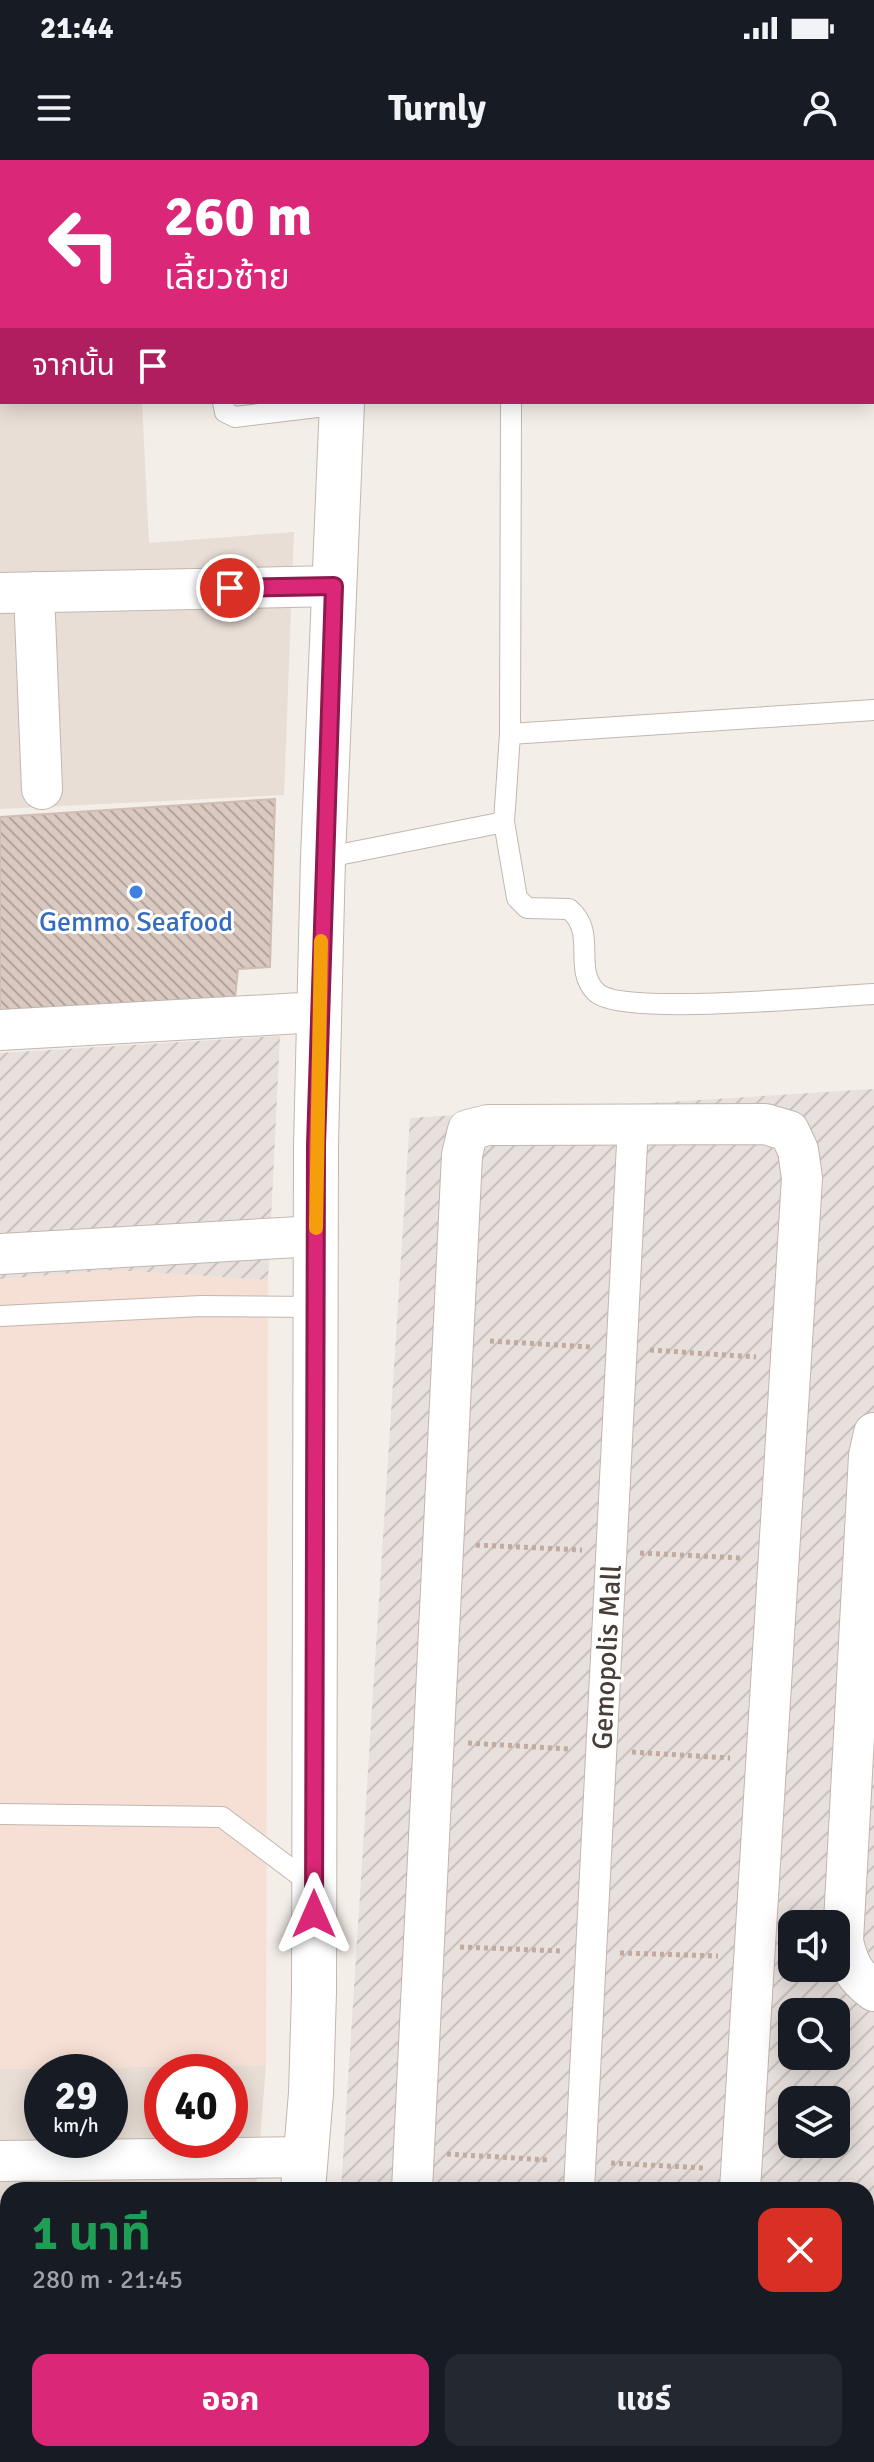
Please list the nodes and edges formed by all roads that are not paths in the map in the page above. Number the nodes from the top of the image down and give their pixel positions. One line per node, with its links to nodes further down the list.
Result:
1 (223, 404): 5 (lane)
2 (325, 404): 5 (lane)
3 (342, 404): 6 (street)
4 (511, 404): 9 (lane)
5 (274, 407)
6 (334, 586): 7 (street); 12 (street)
7 (17, 593): 10 (street)
8 (874, 710): 9 (lane)
9 (510, 734): 11 (lane)
10 (42, 789)
11 (504, 822): 12 (lane); 13 (lane)
12 (323, 858): 14 (street)
13 (874, 994)
14 (319, 1012): 15 (street); 17 (street)
15 (0, 1030)
16 (633, 1124): 28 (street); 29 (street, Gemopolis Mall); 30 (street)
17 (317, 1236): 18 (street); 19 (street)
18 (0, 1254)
19 (317, 1307): 20 (lane); 23 (street)
20 (0, 1316)
21 (874, 1433): 24 (street)
22 (0, 1814): 23 (lane)
23 (315, 1887): 26 (street)
24 (874, 1991)
25 (0, 2161): 27 (street)
26 (304, 2174): 27 (street)
27 (136, 2175)
28 (412, 2182)
29 (579, 2182)
30 (740, 2182)

